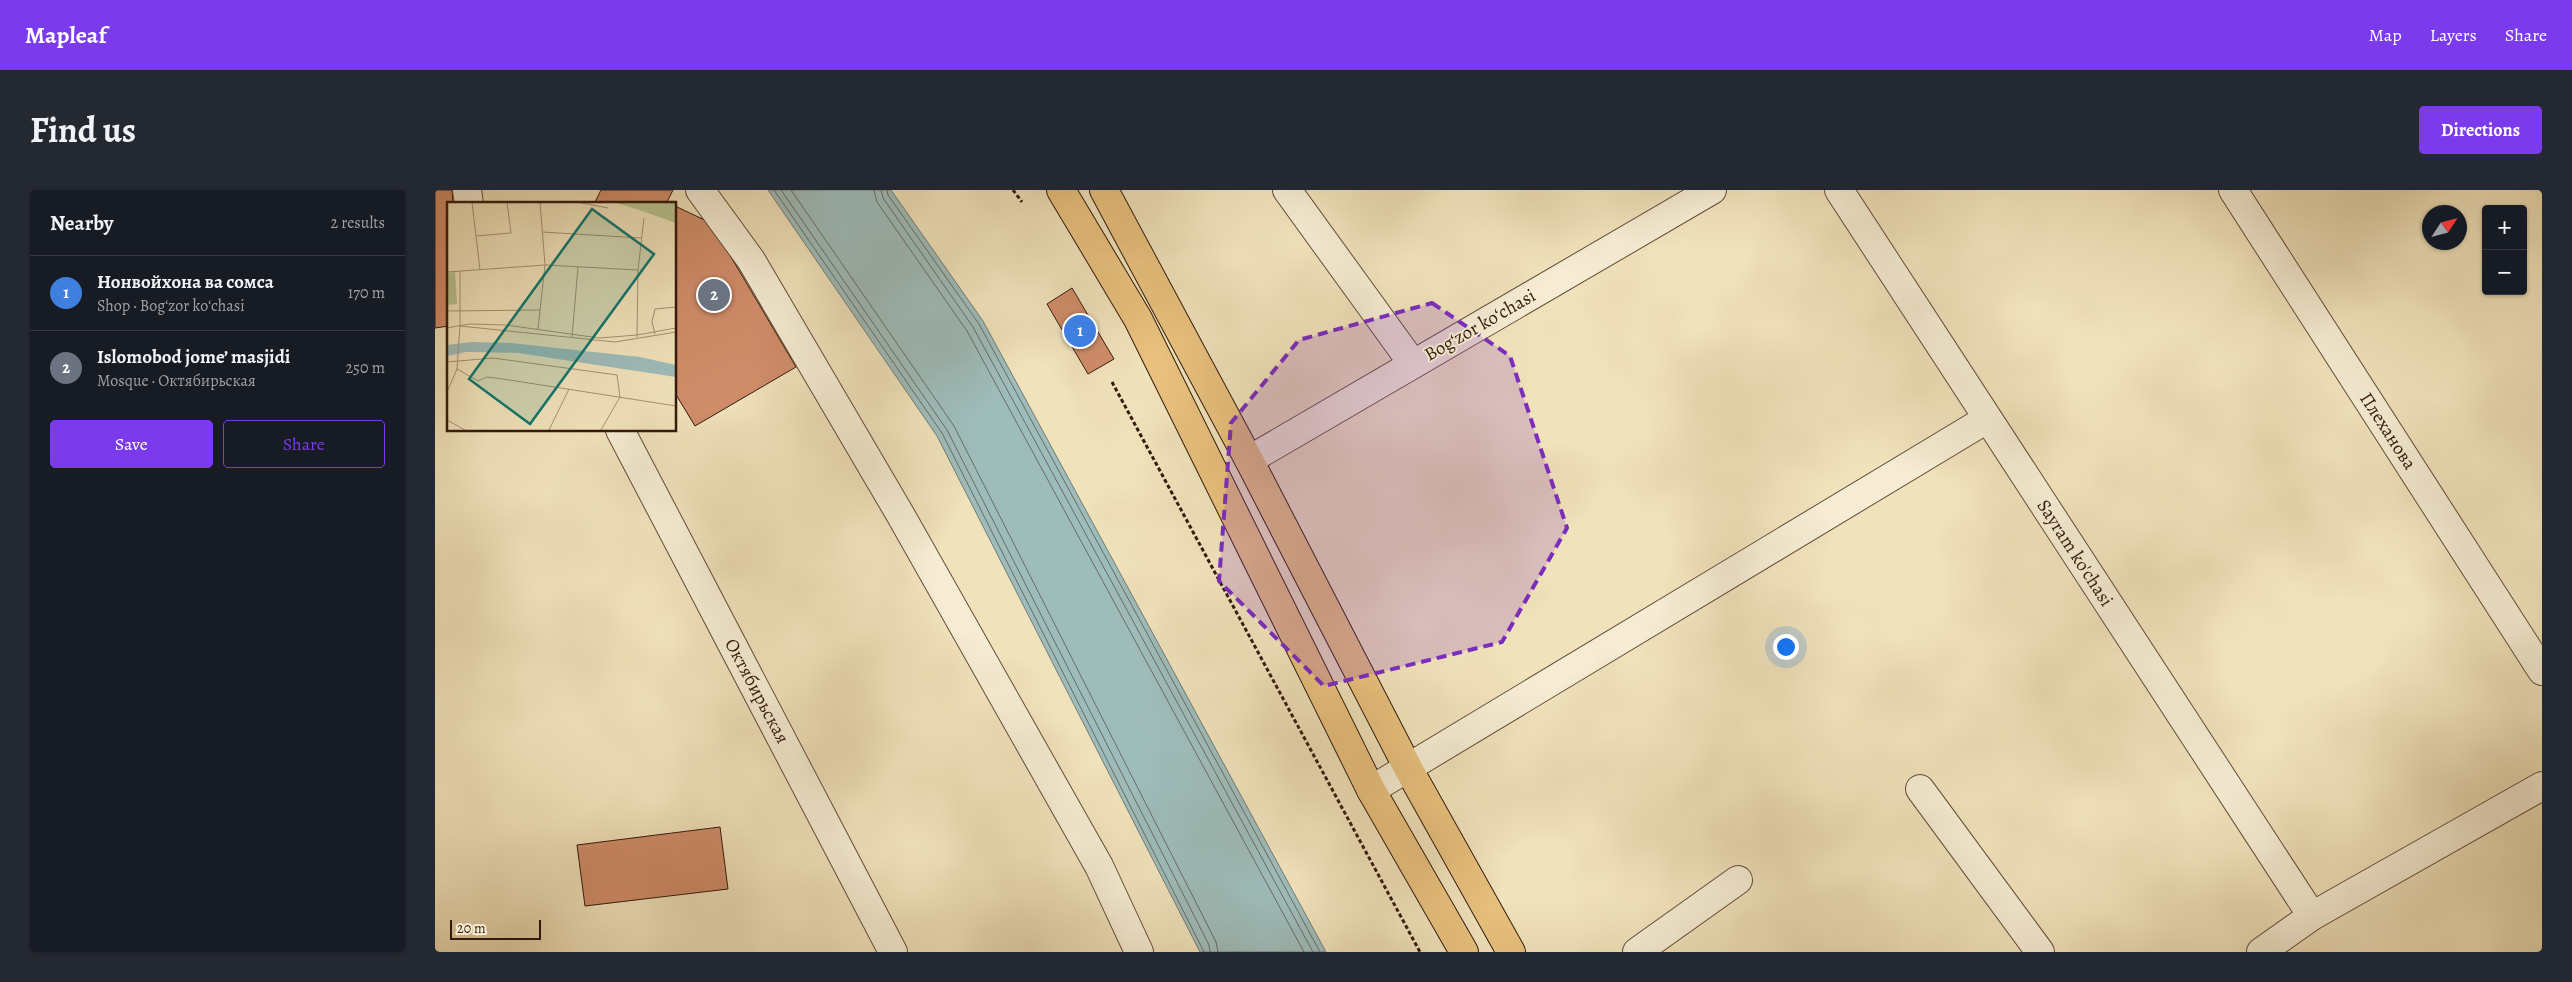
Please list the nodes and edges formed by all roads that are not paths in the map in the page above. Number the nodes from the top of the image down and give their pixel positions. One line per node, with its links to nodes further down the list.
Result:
1 (700, 190): 20 (street)
2 (1061, 190): 16 (main road)
3 (1104, 190): 11 (main road)
4 (1287, 190): 8 (street)
5 (1712, 190): 8 (street, Bogʻzor koʻchasi)
6 (1839, 190): 9 (street, Sayram ko'chasi)
7 (2233, 190): 12 (street, Плеханова)
8 (1413, 364): 11 (street, Bogʻzor koʻchasi)
9 (1987, 419): 13 (street); 18 (street, Sayram ko'chasi)
10 (621, 431): 19 (street, Октябирьская)
11 (1249, 460): 13 (main road)
12 (2542, 671)
13 (1408, 768): 16 (street); 22 (main road)
14 (2542, 786): 18 (street)
15 (1920, 789): 24 (street)
16 (1371, 790): 21 (main road)
17 (1738, 880): 23 (street)
18 (2312, 916): 25 (street)
19 (893, 952)
20 (1139, 952)
21 (1464, 952)
22 (1511, 952)
23 (1637, 952)
24 (2040, 952)
25 (2261, 952)

